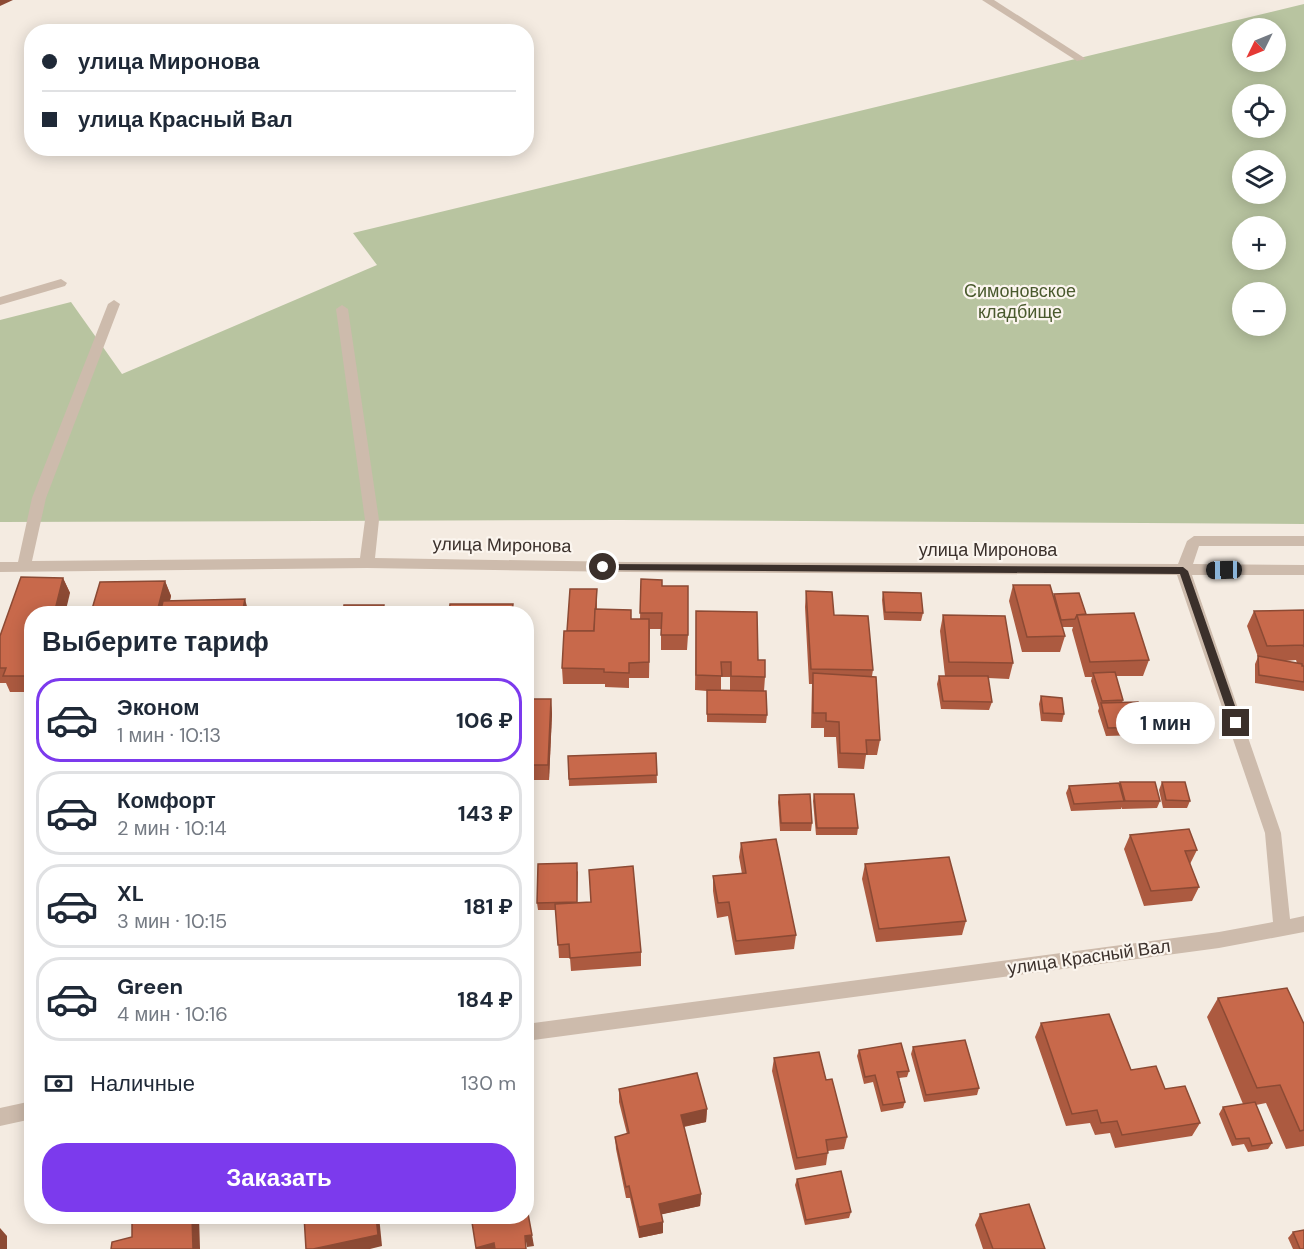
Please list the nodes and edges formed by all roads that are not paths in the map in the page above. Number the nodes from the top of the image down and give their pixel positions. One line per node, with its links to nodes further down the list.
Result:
1 (987, 0): 2 (street)
2 (1081, 59)
3 (61, 283): 4 (street)
4 (0, 301)
5 (114, 304): 9 (street)
6 (342, 309): 8 (street)
7 (1304, 541): 12 (street)
8 (367, 562): 9 (street, улица Миронова); 12 (street, улица Миронова)
9 (24, 566): 10 (street, улица Миронова)
10 (0, 567)
11 (1304, 570): 12 (street, улица Миронова)
12 (1183, 571): 14 (street)
13 (1304, 924): 14 (street, улица Красный Вал)
14 (1282, 928): 15 (street, улица Красный Вал)
15 (534, 1032)
16 (24, 1112): 17 (street)
17 (0, 1117)

